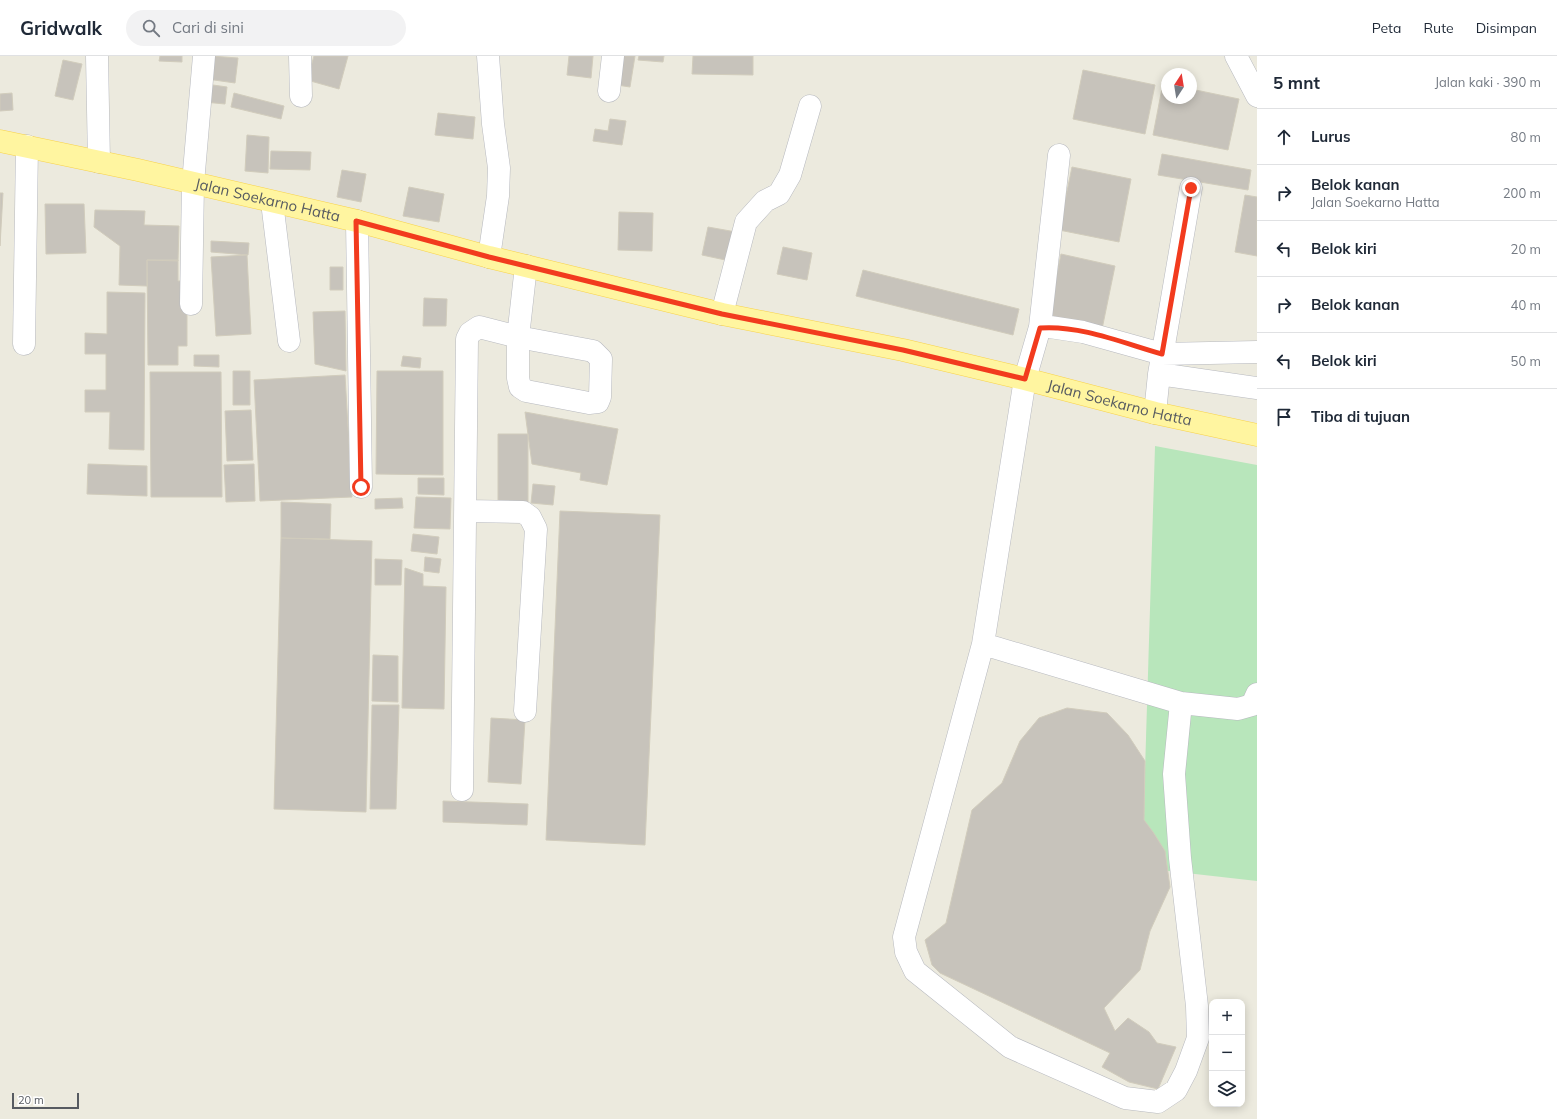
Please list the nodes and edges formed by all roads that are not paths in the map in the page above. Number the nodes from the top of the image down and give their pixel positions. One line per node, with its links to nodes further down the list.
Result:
1 (97, 56): 14 (street)
2 (204, 56): 15 (street)
3 (300, 56): 8 (street)
4 (488, 56): 19 (street)
5 (613, 56): 7 (street)
6 (1236, 56): 9 (street)
7 (609, 91)
8 (300, 96)
9 (1257, 96)
10 (810, 106): 22 (street)
11 (0, 141): 12 (main road, Jalan Soekarno Hatta)
12 (27, 146): 14 (main road, Jalan Soekarno Hatta); 25 (street)
13 (1059, 155): 23 (street)
14 (99, 162): 15 (main road, Jalan Soekarno Hatta)
15 (193, 183): 17 (main road, Jalan Soekarno Hatta); 21 (street)
16 (1191, 188): 27 (street)
17 (272, 202): 18 (main road, Jalan Soekarno Hatta); 24 (street)
18 (356, 221): 19 (main road, Jalan Soekarno Hatta); 32 (street)
19 (489, 257): 20 (main road, Jalan Soekarno Hatta)
20 (526, 266): 22 (main road, Jalan Soekarno Hatta); 33 (street)
21 (191, 304)
22 (722, 314): 28 (main road, Jalan Soekarno Hatta)
23 (1040, 328): 27 (street); 28 (street)
24 (289, 341)
25 (24, 344)
26 (1257, 352): 27 (street)
27 (1160, 364): 29 (street); 30 (street)
28 (1025, 379): 30 (main road, Jalan Soekarno Hatta); 34 (street)
29 (1257, 388)
30 (1155, 413): 31 (main road, Jalan Soekarno Hatta)
31 (1257, 434)
32 (361, 487)
33 (466, 511): 37 (street); 38 (street)
34 (983, 644): 36 (street); 36 (street)
35 (1257, 694): 36 (street)
36 (1181, 703)
37 (525, 711)
38 (462, 790)

